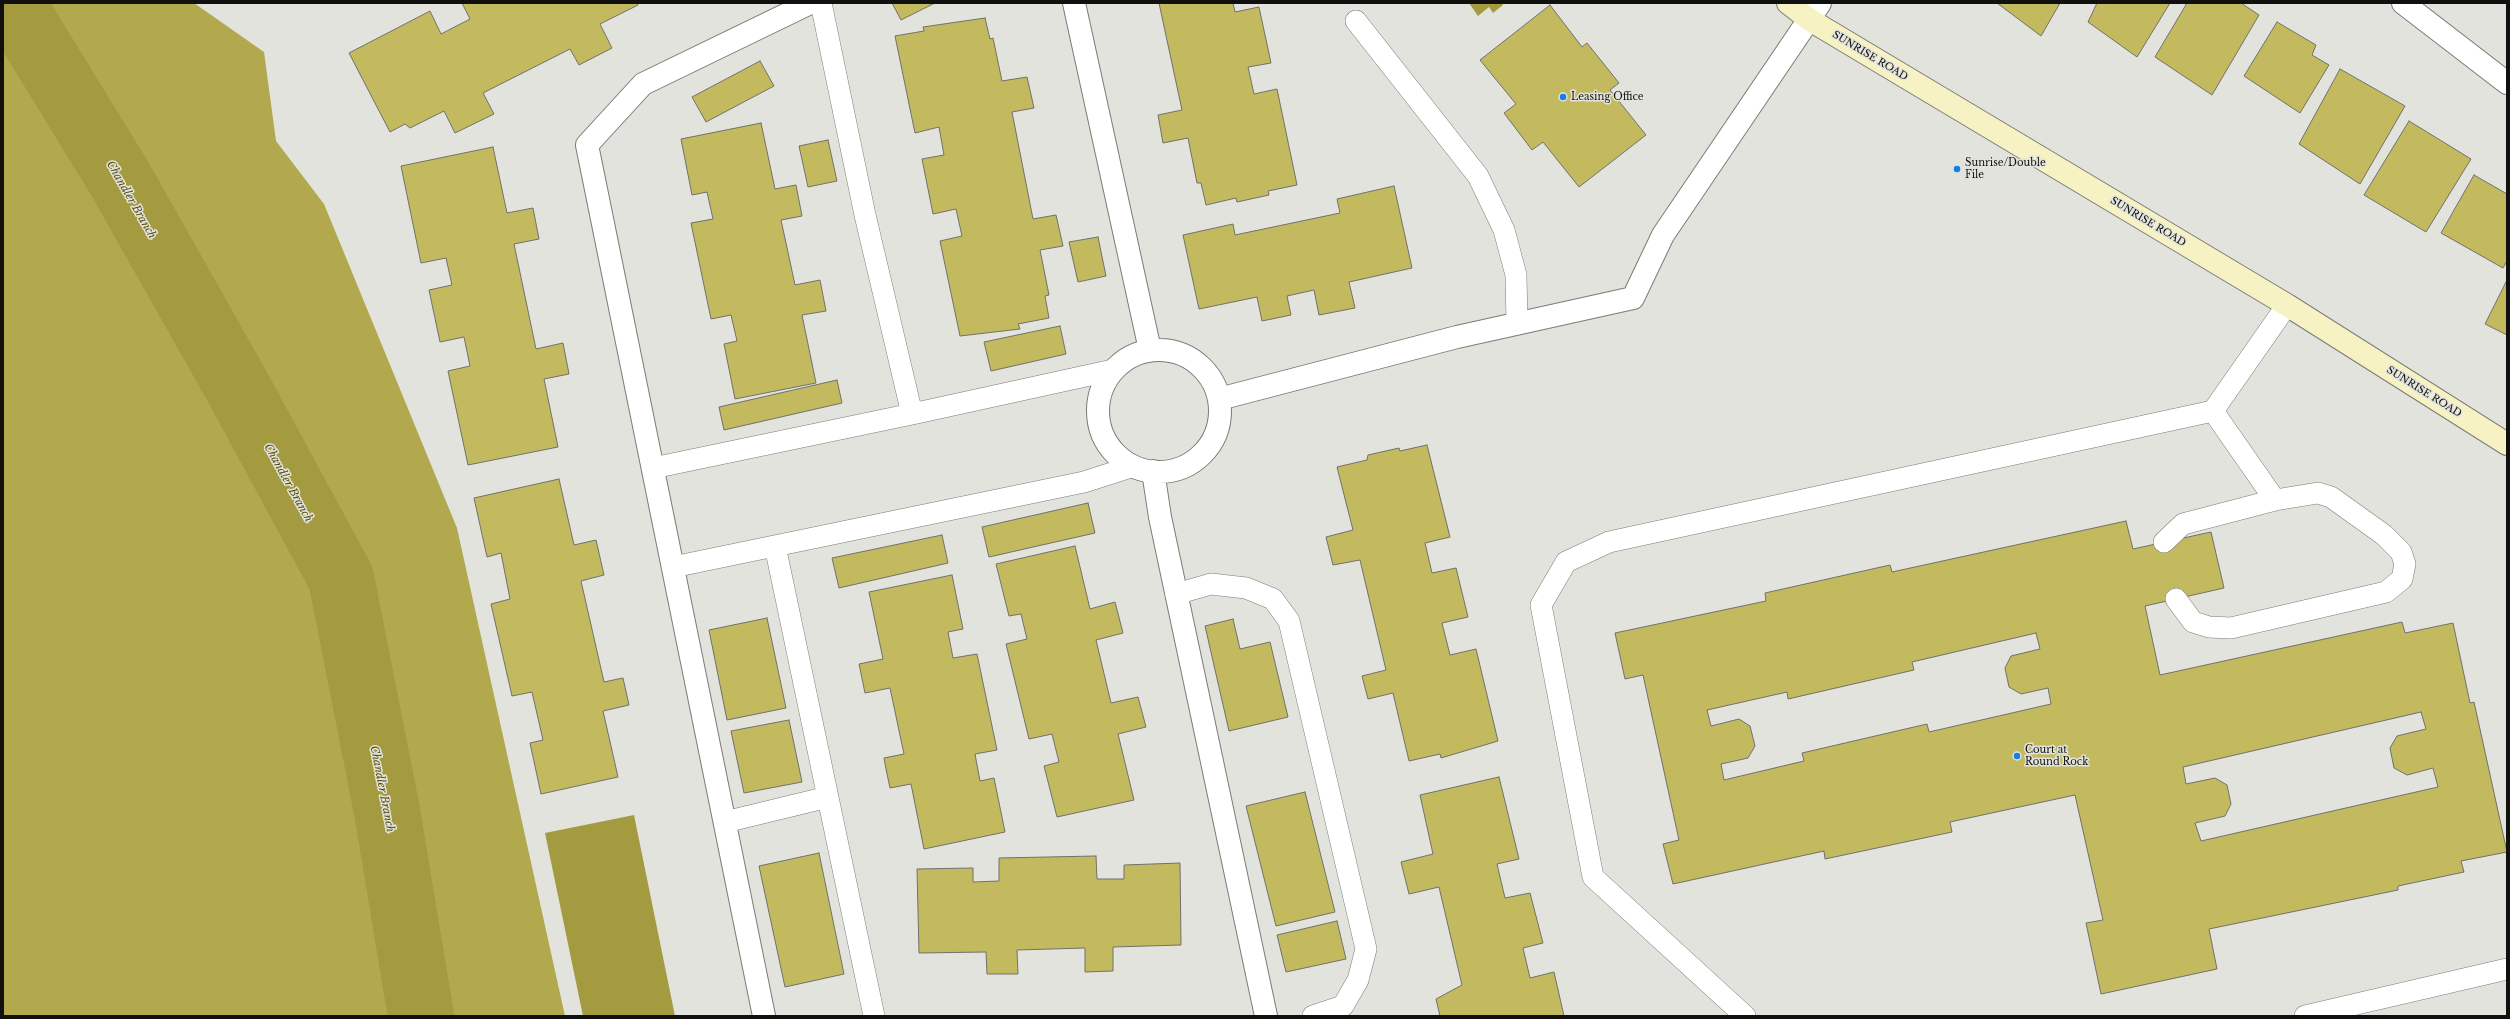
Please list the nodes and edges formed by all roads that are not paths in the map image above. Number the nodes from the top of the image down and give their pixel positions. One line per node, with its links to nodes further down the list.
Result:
1 (810, 3): 17 (street)
2 (822, 3): 15 (lane)
3 (1074, 3): 11 (street)
4 (1788, 3): 6 (main road, SUNRISE ROAD)
5 (2404, 3): 8 (street)
6 (1815, 11): 9 (main road, SUNRISE ROAD); 10 (street)
7 (1356, 21): 10 (lane)
8 (2507, 83)
9 (2287, 305): 14 (lane); 16 (main road, SUNRISE ROAD)
10 (1517, 323): 13 (street)
11 (1150, 350): 12 (street); 13 (street)
12 (1112, 370): 15 (lane); 18 (street)
13 (1219, 399): 18 (street)
14 (2213, 411): 19 (lane); 32 (lane)
15 (912, 414): 17 (lane)
16 (2507, 444)
17 (653, 468): 22 (street)
18 (1144, 469): 21 (lane); 23 (street)
19 (2275, 500): 20 (lane); 24 (lane)
20 (2164, 542)
21 (775, 546): 22 (lane); 25 (lane)
22 (673, 567): 26 (street)
23 (1176, 594): 30 (street); 31 (lane)
24 (2176, 599)
25 (828, 797): 26 (lane); 29 (lane)
26 (725, 822): 28 (street)
27 (2507, 969): 33 (lane)
28 (764, 1016)
29 (874, 1016)
30 (1266, 1016)
31 (1314, 1016)
32 (1745, 1016)
33 (2305, 1016)

